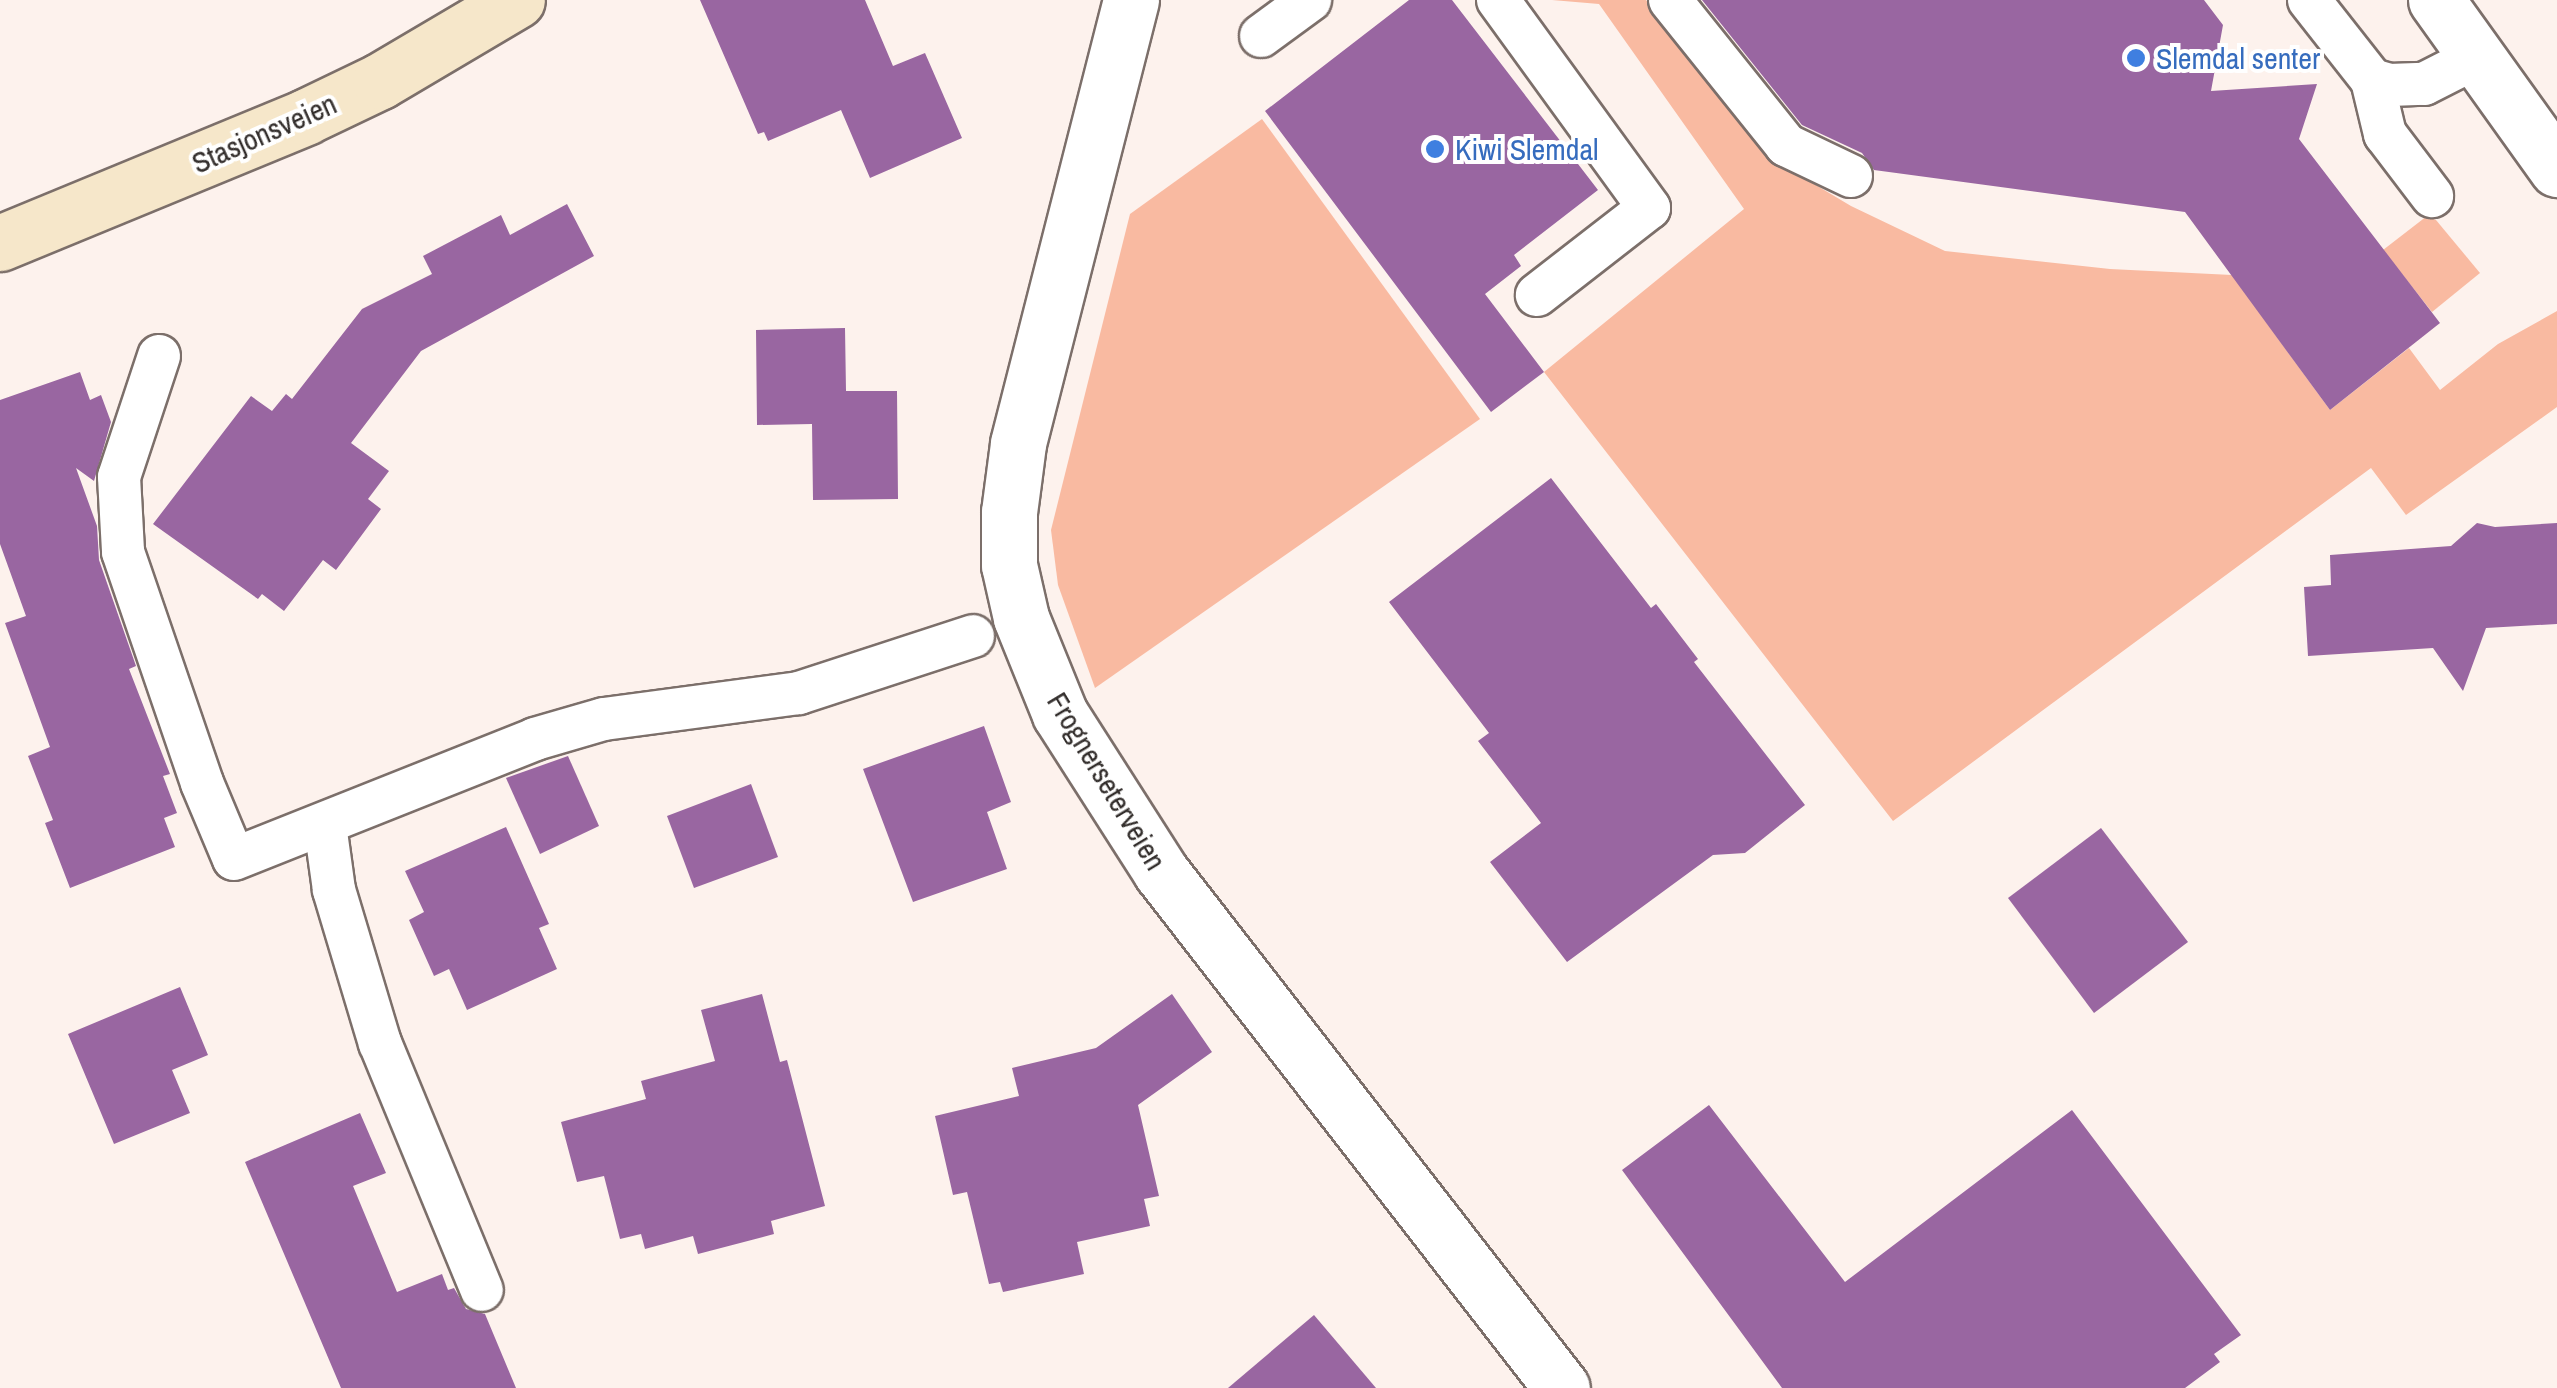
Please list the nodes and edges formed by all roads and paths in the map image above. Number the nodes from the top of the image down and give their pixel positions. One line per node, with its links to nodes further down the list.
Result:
1 (517, 0): 14 (street, Stasjonsveien)
2 (1131, 0): 20 (street, Frognerseterveien)
3 (1310, 0): 8 (lane)
4 (1498, 0): 15 (lane)
5 (1670, 0): 12 (lane)
6 (2310, 0): 10 (lane)
7 (2436, 0): 9 (street)
8 (1261, 36)
9 (2477, 58): 10 (lane); 11 (street)
10 (2372, 80): 13 (lane)
11 (2557, 169)
12 (1851, 176)
13 (2432, 196)
14 (0, 243)
15 (1537, 295)
16 (159, 356): 18 (lane)
17 (973, 636): 18 (lane)
18 (325, 825): 19 (lane)
19 (482, 1290)
20 (1562, 1388)

